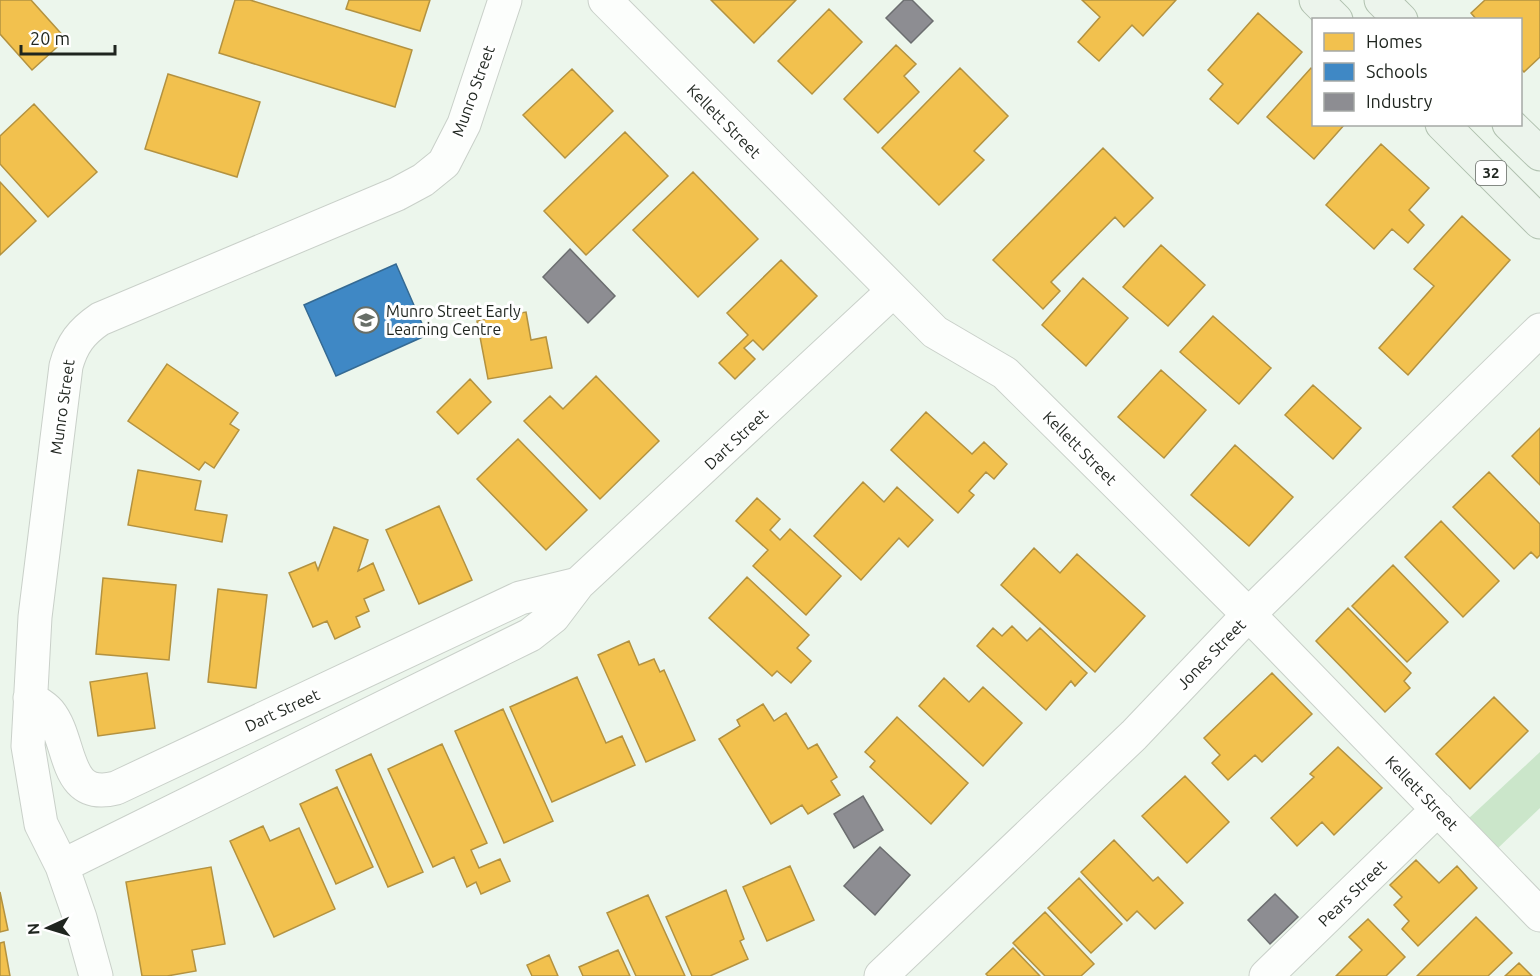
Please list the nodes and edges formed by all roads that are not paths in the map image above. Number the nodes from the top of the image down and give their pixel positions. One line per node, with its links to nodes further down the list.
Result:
1 (505, 0): 13 (street, Munro Street)
2 (605, 0): 9 (street, Kellett Street)
3 (1316, 0): 5 (main road)
4 (1381, 0): 6 (main road)
5 (1334, 18)
6 (1399, 18)
7 (1445, 126): 8 (main road, 32)
8 (1540, 222)
9 (892, 292): 11 (street, Dart Street); 12 (street, Kellett Street)
10 (1540, 330): 12 (street, Jones Street)
11 (578, 584): 13 (street, Dart Street); 15 (street, Dart Street)
12 (1249, 614): 14 (street, Kellett Street); 18 (street, Jones Street)
13 (30, 698): 15 (street, Munro Street)
14 (1437, 809): 16 (street, Kellett Street); 19 (street, Pears Street)
15 (62, 866): 17 (street, Munro Street)
16 (1540, 915)
17 (96, 976)
18 (881, 976)
19 (1266, 976)

